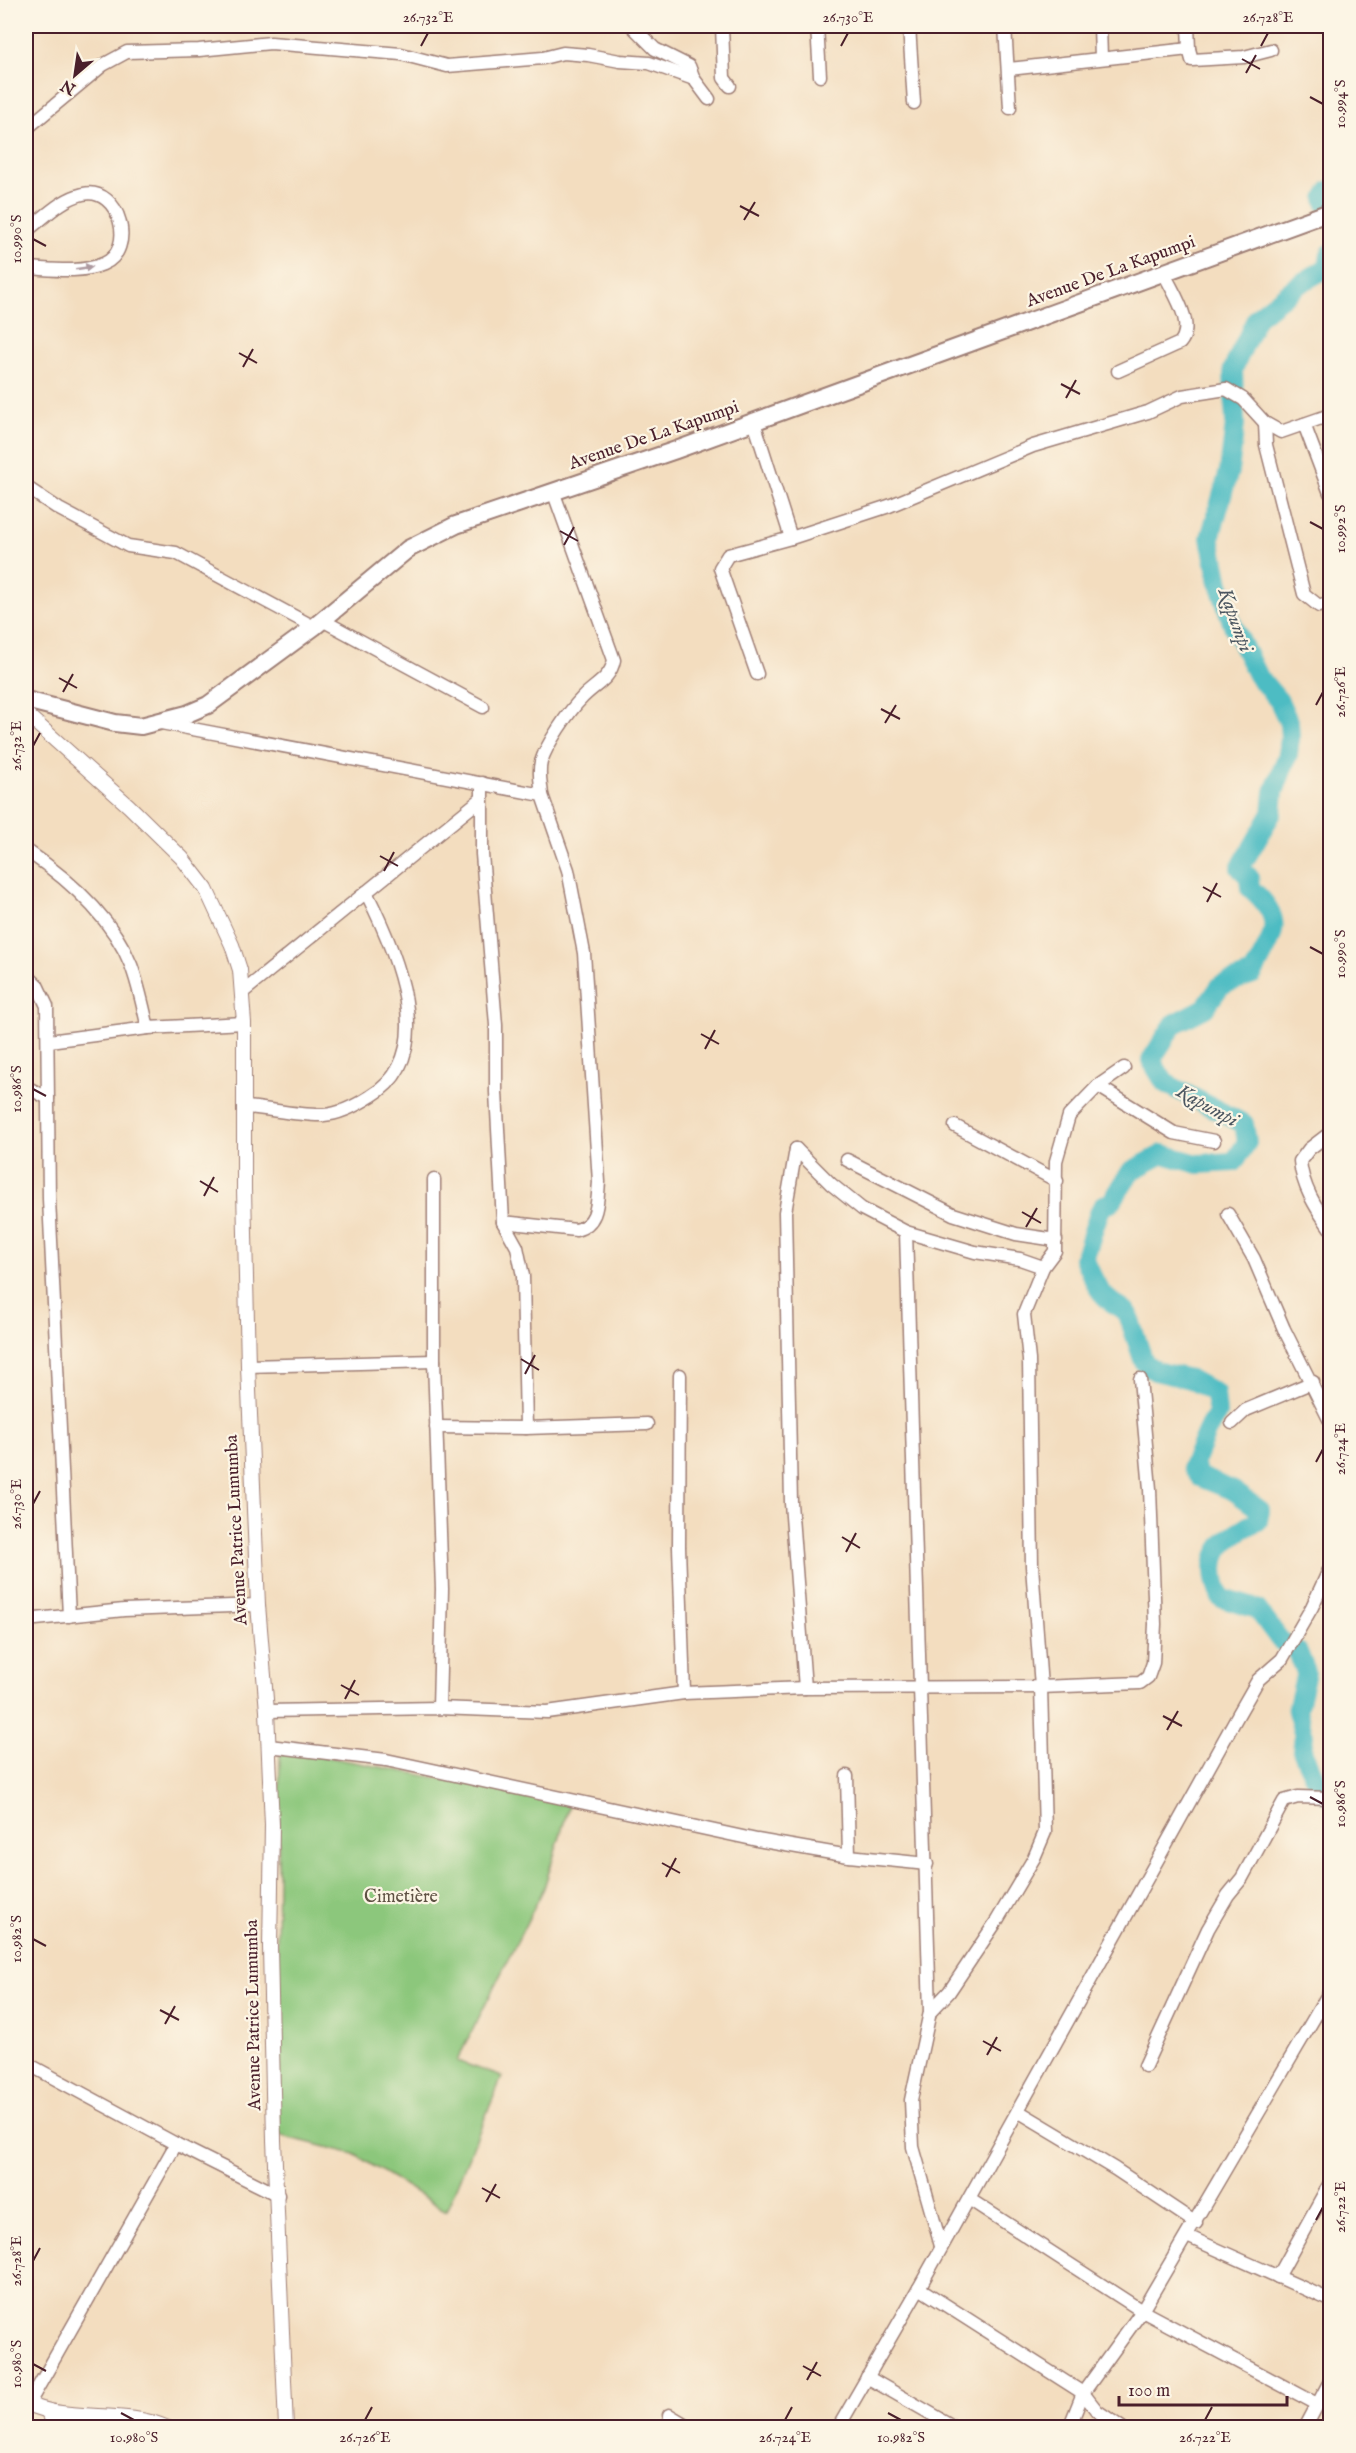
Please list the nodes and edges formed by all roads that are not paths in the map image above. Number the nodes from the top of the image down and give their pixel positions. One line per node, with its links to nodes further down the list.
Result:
1 (632, 26): 13 (street)
2 (722, 26): 14 (street)
3 (817, 26): 12 (street)
4 (909, 26): 16 (street)
5 (1005, 26): 11 (street)
6 (1100, 26): 10 (street)
7 (1188, 26): 8 (street)
8 (1189, 49): 9 (street); 10 (street)
9 (1271, 50)
10 (1101, 58): 11 (street)
11 (1009, 69): 17 (street)
12 (820, 76)
13 (694, 79): 15 (street); 18 (street)
14 (730, 86)
15 (709, 99)
16 (914, 103)
17 (1010, 108)
18 (26, 129)
19 (1330, 212): 22 (main road, Avenue De La Kapumpi)
20 (26, 231): 21 (street, one-way to 20)
21 (26, 268)
22 (1164, 273): 23 (street); 25 (main road, Avenue De La Kapumpi)
23 (1118, 371)
24 (1330, 415): 27 (street)
25 (754, 422): 29 (main road, Avenue De La Kapumpi); 31 (street)
26 (1265, 423): 27 (street); 31 (street); 32 (street)
27 (1304, 424): 30 (street)
28 (26, 487): 33 (street)
29 (553, 491): 33 (main road, Avenue De La Kapumpi); 40 (street)
30 (1330, 493)
31 (791, 538): 34 (street)
32 (1330, 602)
33 (318, 624): 36 (street); 38 (main road, Avenue De La Kapumpi)
34 (757, 674)
35 (26, 700): 38 (main road, Avenue De La Kapumpi)
36 (483, 707)
37 (26, 714): 45 (street, Avenue Patrice Lumumba)
38 (161, 723): 39 (street)
39 (482, 783): 40 (street); 41 (street)
40 (542, 795): 61 (street)
41 (480, 800): 43 (street); 61 (street)
42 (26, 850): 47 (street)
43 (366, 892): 45 (street); 53 (street)
44 (26, 974): 48 (street)
45 (243, 992): 46 (street, Avenue Patrice Lumumba)
46 (244, 1023): 47 (street); 53 (street, Avenue Patrice Lumumba)
47 (148, 1028): 48 (street)
48 (49, 1041): 52 (street)
49 (1124, 1068): 50 (street)
50 (1098, 1086): 56 (street); 59 (street)
51 (26, 1088): 52 (street)
52 (48, 1098): 78 (street)
53 (246, 1107): 67 (street, Avenue Patrice Lumumba)
54 (955, 1126): 59 (street)
55 (1330, 1133): 62 (street)
56 (1214, 1141)
57 (847, 1160): 64 (street)
58 (434, 1179): 66 (street)
59 (1058, 1181): 64 (street)
60 (1228, 1214): 70 (street)
61 (503, 1222): 75 (street)
62 (1330, 1228)
63 (906, 1232): 65 (street); 80 (street); 82 (street)
64 (1056, 1240): 65 (street)
65 (1043, 1267): 81 (street)
66 (434, 1360): 67 (street); 74 (street)
67 (248, 1366): 77 (street, Avenue Patrice Lumumba)
68 (680, 1375): 83 (street)
69 (1140, 1379): 81 (street)
70 (1313, 1382): 71 (street); 72 (street)
71 (1330, 1421)
72 (1232, 1422)
73 (647, 1424): 75 (street)
74 (436, 1427): 75 (street); 84 (street)
75 (526, 1428)
76 (1330, 1568): 95 (street)
77 (258, 1605): 78 (street); 85 (street, Avenue Patrice Lumumba)
78 (69, 1616): 79 (street)
79 (26, 1620)
80 (921, 1687): 81 (street); 82 (street); 90 (street)
81 (1041, 1687): 92 (street)
82 (805, 1688): 83 (street)
83 (684, 1693): 84 (street)
84 (439, 1708): 85 (street)
85 (267, 1711): 86 (street, Avenue Patrice Lumumba)
86 (269, 1746): 89 (street); 98 (street, Avenue Patrice Lumumba)
87 (847, 1776): 89 (street)
88 (1330, 1798): 94 (street)
89 (849, 1856): 90 (street)
90 (927, 1864): 92 (street)
91 (1330, 1991): 100 (street)
92 (930, 2012): 102 (street)
93 (26, 2063): 96 (street)
94 (1145, 2066)
95 (1018, 2111): 99 (street); 100 (street)
96 (176, 2144): 98 (street); 110 (street)
97 (1330, 2183): 103 (street)
98 (278, 2195): 118 (street, Avenue Patrice Lumumba)
99 (969, 2199): 102 (street); 106 (street)
100 (1196, 2223): 101 (street)
101 (1187, 2236): 103 (street); 106 (street)
102 (941, 2246): 104 (street)
103 (1278, 2277): 105 (street)
104 (919, 2288): 107 (street); 109 (street)
105 (1330, 2300)
106 (1142, 2310): 109 (street); 111 (street)
107 (867, 2377): 114 (street); 120 (street)
108 (1330, 2381): 111 (street)
109 (1083, 2392): 121 (street); 122 (street)
110 (27, 2404): 112 (street)
111 (1317, 2404): 115 (street)
112 (47, 2411): 116 (street); 117 (street)
113 (669, 2415): 119 (street)
114 (947, 2425)
115 (1307, 2425): 123 (street)
116 (58, 2427)
117 (168, 2427)
118 (286, 2427)
119 (690, 2427)
120 (838, 2427)
121 (1069, 2427)
122 (1122, 2427)
123 (1294, 2427)

